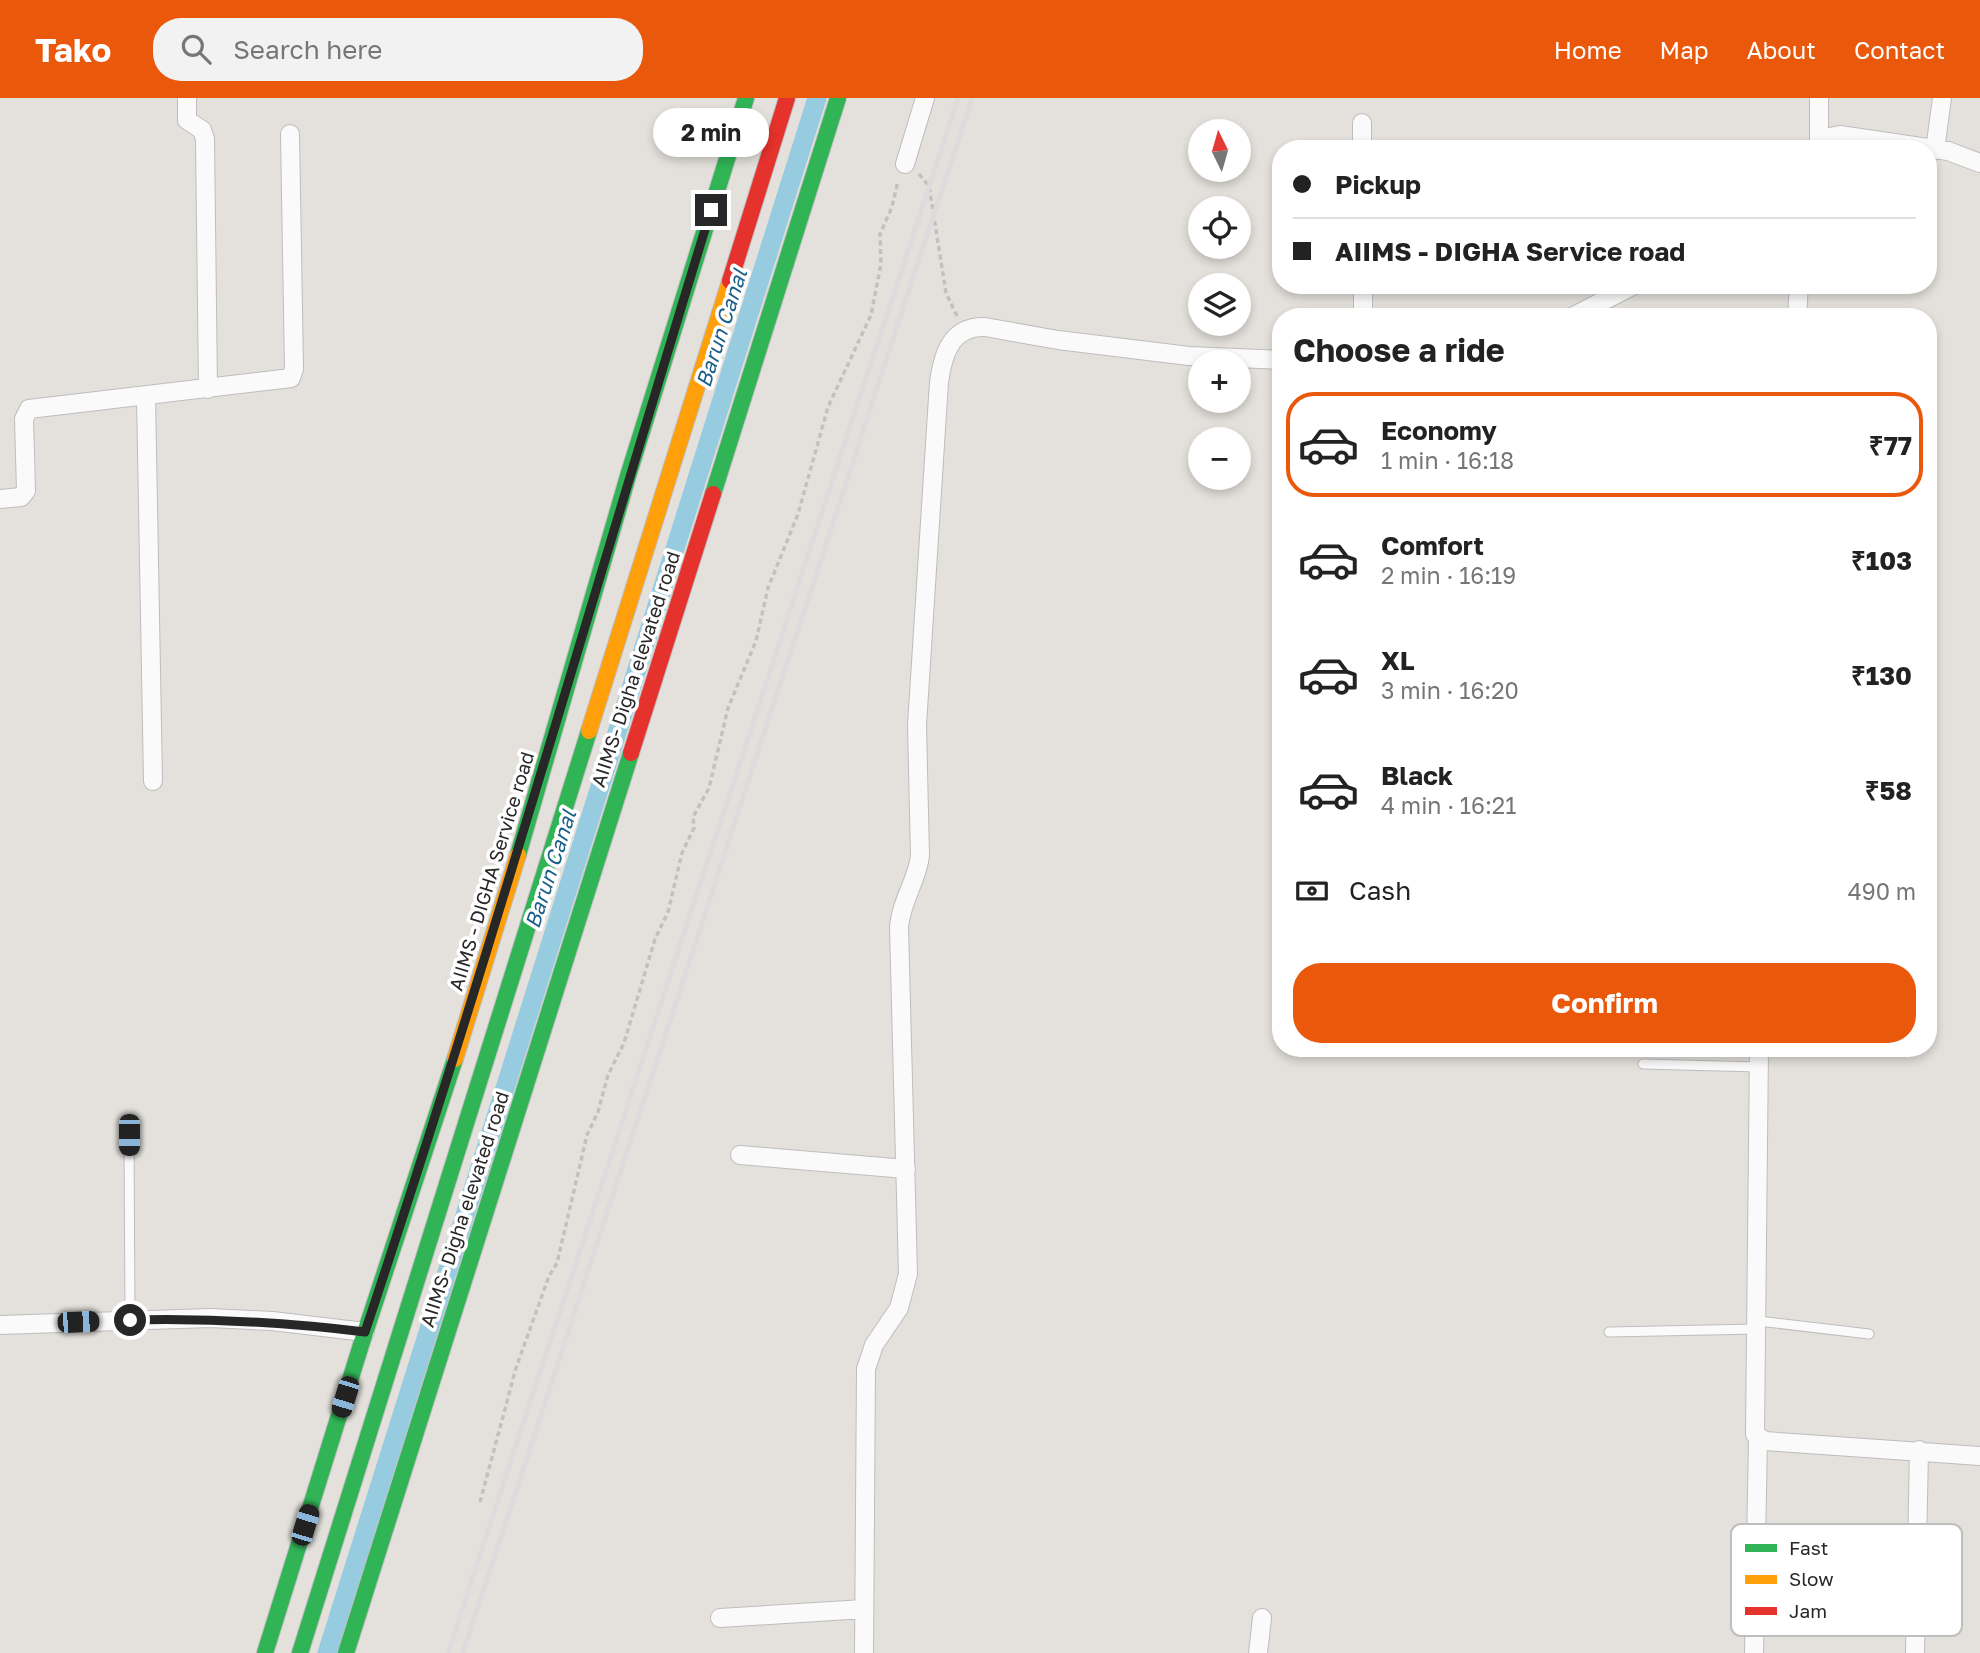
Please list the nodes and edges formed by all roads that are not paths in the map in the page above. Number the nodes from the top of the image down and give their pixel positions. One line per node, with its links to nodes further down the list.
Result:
1 (187, 98): 21 (street)
2 (746, 98): 34 (main road, AIIMS - DIGHA Service road)
3 (787, 98): 46 (main road, AIIMS- Digha elevated road)
4 (838, 98): 47 (main road, AIIMS- Digha elevated road)
5 (925, 98): 17 (street)
6 (1819, 98): 11 (street)
7 (1942, 98): 14 (street)
8 (1362, 123): 10 (street)
9 (290, 134): 21 (street)
10 (1362, 140)
11 (1818, 140)
12 (1826, 140): 13 (street)
13 (1874, 140)
14 (1936, 140)
15 (1937, 150): 16 (street)
16 (1980, 163)
17 (905, 164)
18 (1617, 294): 19 (street)
19 (1589, 308)
20 (1272, 359): 30 (street)
21 (208, 389): 22 (street)
22 (146, 396): 23 (street); 24 (street)
23 (0, 499)
24 (153, 781)
25 (1759, 1057): 27 (street)
26 (1643, 1064): 27 (lane)
27 (1759, 1067): 33 (street)
28 (129, 1135): 31 (lane)
29 (740, 1155): 30 (street)
30 (906, 1169): 42 (street)
31 (130, 1320): 32 (street); 34 (street)
32 (0, 1325)
33 (1758, 1325): 35 (lane); 36 (lane); 37 (street)
34 (365, 1332): 45 (main road, AIIMS - DIGHA Service road)
35 (1609, 1332)
36 (1869, 1334)
37 (1758, 1439): 38 (street); 40 (street)
38 (1919, 1450): 39 (street); 41 (street)
39 (1980, 1456)
40 (1756, 1524)
41 (1918, 1524)
42 (864, 1609): 43 (street); 48 (street)
43 (720, 1618)
44 (1262, 1618): 49 (street)
45 (265, 1653)
46 (300, 1653)
47 (346, 1653)
48 (864, 1653)
49 (1258, 1653)

